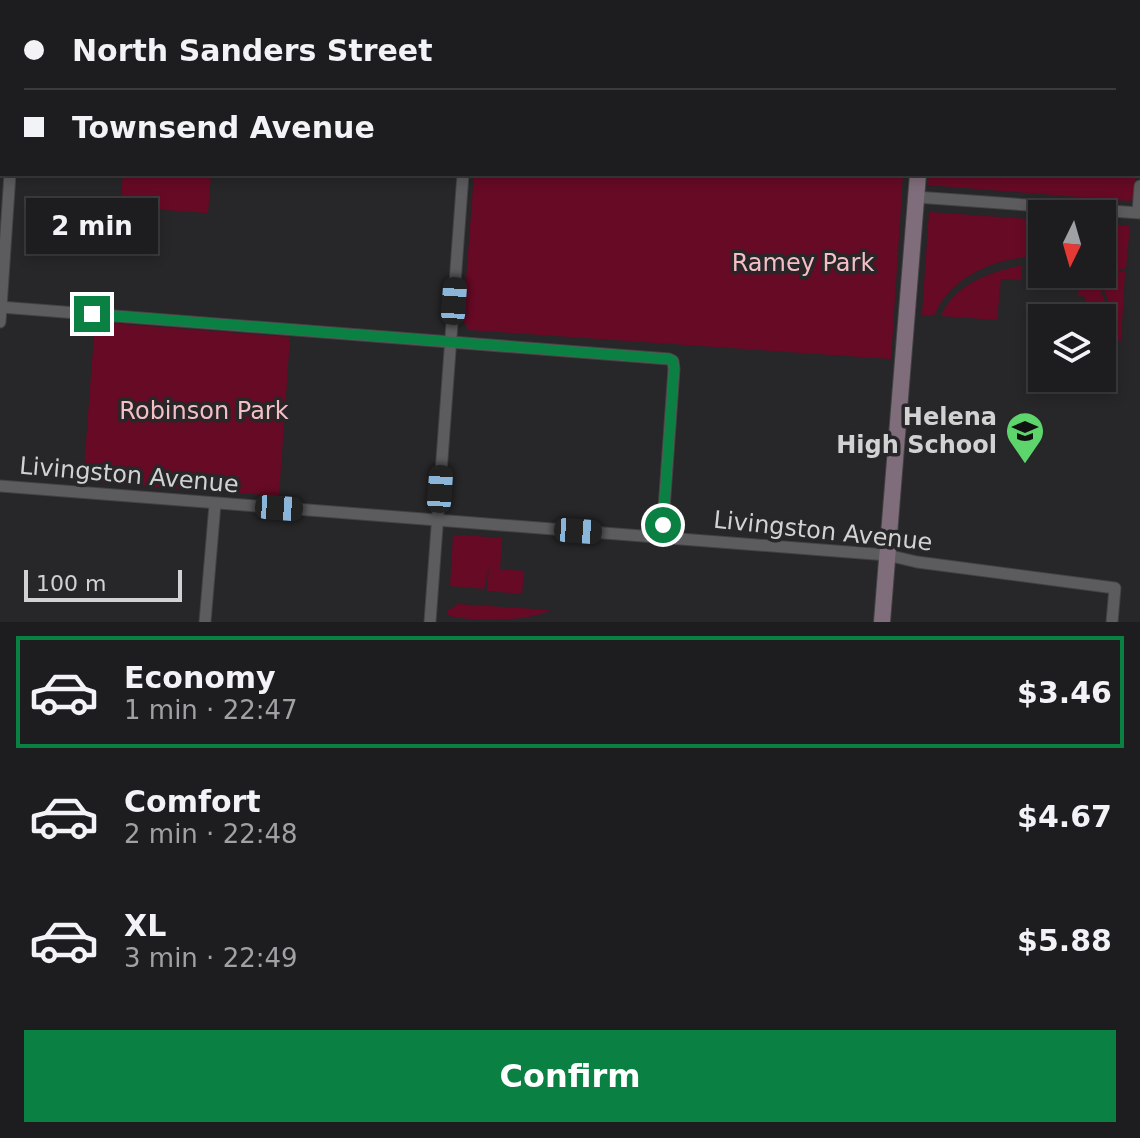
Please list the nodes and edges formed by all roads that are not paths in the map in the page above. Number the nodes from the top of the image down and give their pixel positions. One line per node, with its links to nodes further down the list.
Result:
1 (10, 176): 7 (street)
2 (463, 176): 9 (street)
3 (918, 176): 5 (street)
4 (1140, 186): 6 (street)
5 (916, 197): 6 (street); 14 (street)
6 (1139, 212)
7 (1, 307): 8 (street); 9 (street)
8 (0, 322)
9 (451, 341): 12 (street); 13 (street)
10 (0, 486): 11 (street, Livingston Avenue)
11 (215, 504): 12 (street, Livingston Avenue); 15 (street)
12 (438, 520): 13 (street, Livingston Avenue); 16 (street)
13 (662, 537): 14 (street, Livingston Avenue)
14 (887, 555): 17 (street); 18 (street, Livingston Avenue)
15 (205, 622)
16 (430, 622)
17 (882, 622)
18 (1112, 622)

